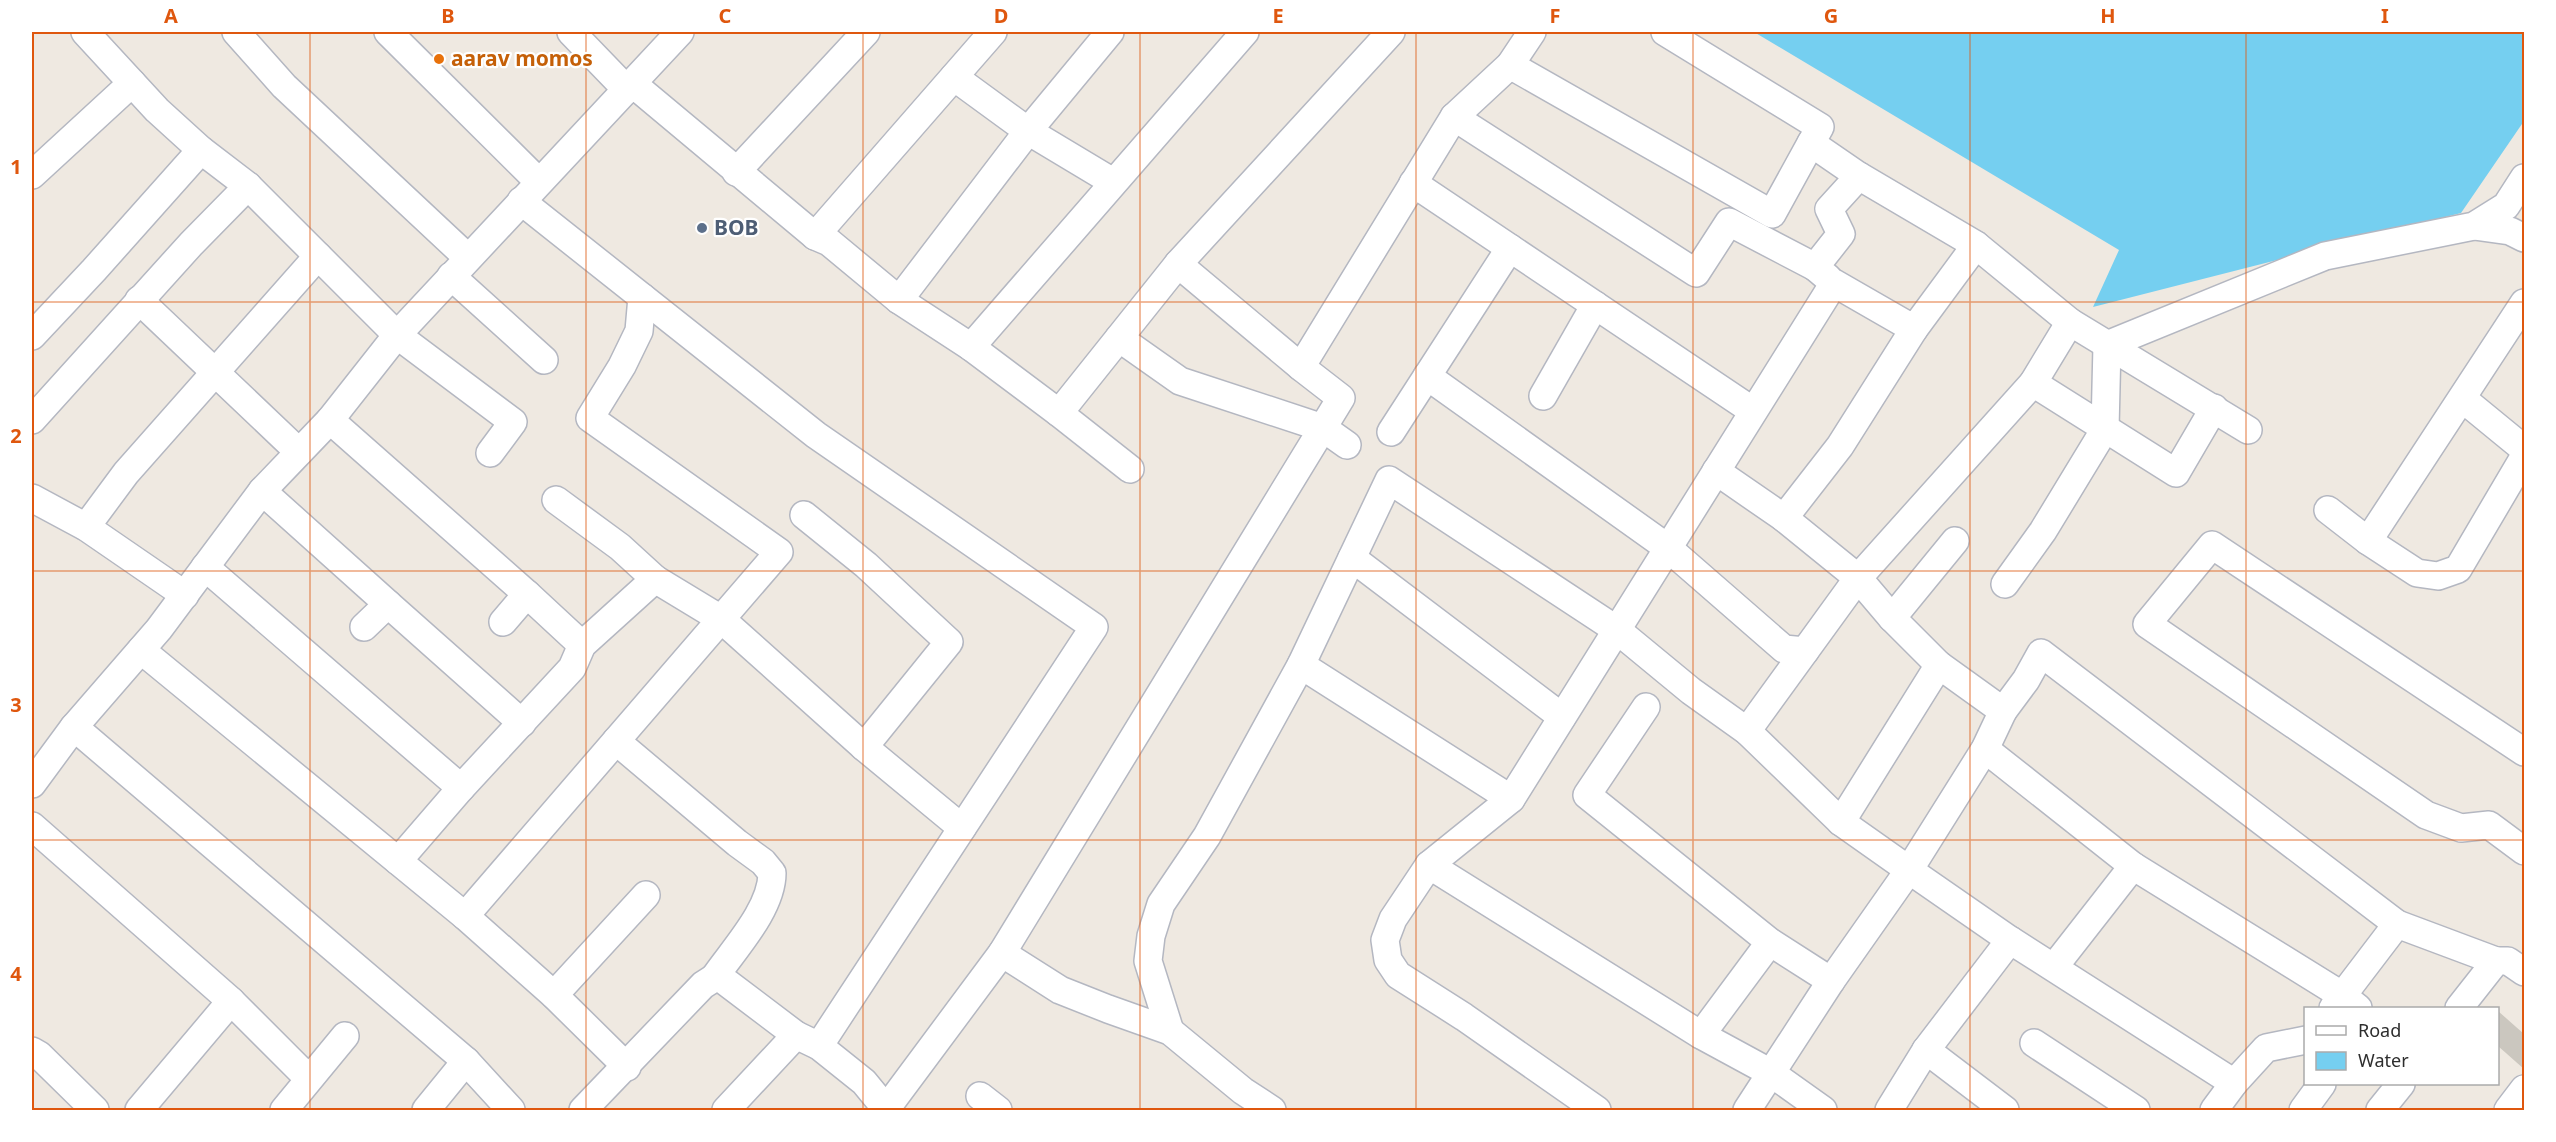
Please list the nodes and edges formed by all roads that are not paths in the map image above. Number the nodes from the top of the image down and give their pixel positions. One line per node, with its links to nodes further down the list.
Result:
1 (85, 32): 15 (street)
2 (236, 32): 36 (street)
3 (388, 32): 28 (street)
4 (571, 32): 16 (street)
5 (680, 32): 16 (street)
6 (866, 32): 22 (street)
7 (993, 32): 14 (street)
8 (1110, 32): 18 (street)
9 (1245, 32): 25 (street)
10 (1391, 32): 35 (street)
11 (1532, 32): 13 (street)
12 (1665, 32): 19 (street)
13 (1510, 65): 17 (street); 19 (street)
14 (954, 76): 18 (street); 30 (street)
15 (132, 84): 20 (street); 21 (street)
16 (630, 87): 22 (street); 28 (street)
17 (1454, 117): 26 (street); 37 (street)
18 (1028, 131): 25 (street); 40 (street)
19 (1811, 143): 23 (street)
20 (201, 150): 27 (street); 46 (street)
21 (36, 161)
22 (736, 172): 30 (street)
23 (1858, 176): 32 (street); 37 (street)
24 (2524, 178): 29 (street)
25 (1113, 182): 49 (street)
26 (1413, 183): 33 (street); 51 (street)
27 (248, 186): 34 (street); 39 (street)
28 (530, 192): 36 (street); 38 (street)
29 (2474, 226): 31 (street); 48 (street)
30 (815, 237): 40 (street)
31 (2524, 238)
32 (1976, 245): 43 (street); 44 (street)
33 (1510, 248): 42 (street); 53 (street)
34 (318, 256): 45 (street); 52 (street)
35 (1178, 264): 47 (street); 51 (street)
36 (460, 267): 45 (street); 50 (street)
37 (1824, 275): 44 (street); 58 (street)
38 (642, 297): 92 (street); 116 (street)
39 (139, 300): 52 (street); 60 (street)
40 (899, 300): 49 (street)
41 (2524, 303): 56 (street)
42 (1595, 305): 55 (street); 58 (street)
43 (2070, 322): 48 (street); 54 (street)
44 (1914, 328): 78 (street)
45 (397, 335): 61 (street); 69 (street)
46 (32, 336)
47 (1119, 338): 59 (street); 62 (street)
48 (2107, 345): 57 (street); 63 (street)
49 (970, 347): 59 (street)
50 (544, 360)
51 (1301, 367): 62 (street)
52 (213, 372): 68 (street); 79 (street)
53 (1427, 376): 65 (street); 82 (street)
54 (2033, 383): 63 (street); 85 (street)
55 (1543, 396)
56 (2463, 399): 67 (street); 81 (street)
57 (2214, 408): 63 (street); 64 (street)
58 (1753, 411): 72 (street)
59 (1059, 413): 71 (street)
60 (32, 420)
61 (330, 420): 68 (street); 88 (street)
62 (1323, 428): 66 (street); 127 (street)
63 (2105, 429): 87 (street)
64 (2248, 430)
65 (1391, 432)
66 (1347, 446)
67 (2524, 449)
68 (299, 453): 73 (street)
69 (490, 453)
70 (2524, 457): 81 (street)
71 (1130, 469)
72 (1716, 471): 78 (street); 82 (street)
73 (262, 491): 84 (street); 90 (street)
74 (32, 498): 79 (street)
75 (556, 500): 86 (street)
76 (2328, 510): 81 (street)
77 (804, 515): 108 (street)
78 (1784, 518): 85 (street)
79 (86, 527): 89 (street)
80 (1955, 541): 91 (street)
81 (2368, 541)
82 (1668, 548): 95 (street); 98 (street)
83 (1352, 558): 95 (street); 99 (street); 103 (street)
84 (205, 567): 89 (street); 112 (street)
85 (1858, 578): 91 (street); 98 (street)
86 (655, 579): 92 (street); 96 (street)
87 (2005, 584)
88 (527, 594): 93 (street); 96 (street)
89 (185, 595): 97 (street)
90 (388, 604): 94 (street); 104 (street)
91 (1892, 618): 100 (street)
92 (721, 619): 107 (street); 108 (street)
93 (503, 622)
94 (364, 627)
95 (1617, 630): 103 (street); 106 (street)
96 (582, 645): 104 (street)
97 (141, 650): 105 (street); 118 (street)
98 (1805, 651): 106 (street)
99 (1301, 665): 113 (street); 137 (street)
100 (1940, 665): 102 (street); 114 (street)
101 (1646, 707): 126 (street)
102 (2003, 711): 109 (street); 124 (street)
103 (1562, 717): 113 (street)
104 (522, 723): 112 (street)
105 (74, 727): 111 (street); 145 (street)
106 (1747, 731): 114 (street)
107 (616, 741): 123 (street); 131 (street)
108 (864, 747): 116 (street)
109 (1985, 749): 120 (street); 121 (street)
110 (2524, 752): 117 (street)
111 (32, 784)
112 (461, 788): 118 (street)
113 (1511, 799): 119 (street)
114 (1841, 822): 121 (street)
115 (32, 826): 134 (street)
116 (962, 828): 140 (street)
117 (2524, 852)
118 (398, 861): 123 (street)
119 (1429, 865): 138 (street); 162 (street)
120 (2133, 866): 129 (street); 135 (street)
121 (1909, 870): 125 (street); 132 (street)
122 (646, 895): 133 (street)
123 (465, 916): 133 (street)
124 (2397, 924): 128 (street); 135 (street)
125 (2010, 940): 129 (street); 143 (street)
126 (1770, 942): 132 (street); 138 (street)
127 (1002, 953): 137 (street); 160 (street)
128 (2496, 961): 130 (street); 136 (street)
129 (2054, 966): 149 (street)
130 (2524, 972)
131 (714, 978): 140 (street); 146 (street)
132 (1831, 981): 147 (street)
133 (554, 995): 146 (street)
134 (231, 1001): 148 (street); 155 (street)
135 (2345, 1004)
136 (2460, 1007)
137 (1170, 1031): 161 (street)
138 (1701, 1035): 147 (street)
139 (345, 1036): 148 (street)
140 (807, 1040): 153 (street); 160 (street)
141 (2304, 1040): 149 (street)
142 (2034, 1043): 167 (street)
143 (1926, 1050): 165 (street); 166 (street)
144 (32, 1051): 154 (street)
145 (466, 1060): 157 (street); 158 (street)
146 (627, 1067): 159 (street)
147 (1771, 1074): 163 (street); 164 (street)
148 (308, 1078): 156 (street)
149 (2234, 1083): 168 (street)
150 (2321, 1085): 169 (street)
151 (2399, 1085): 170 (street)
152 (2524, 1089): 171 (street)
153 (735, 1108)
154 (95, 1110)
155 (139, 1110)
156 (284, 1110)
157 (426, 1110)
158 (511, 1110)
159 (583, 1110)
160 (886, 1110)
161 (1272, 1110)
162 (1597, 1110)
163 (1747, 1110)
164 (1822, 1110)
165 (1889, 1110)
166 (2005, 1110)
167 (2136, 1110)
168 (2214, 1110)
169 (2303, 1110)
170 (2380, 1110)
171 (2508, 1110)

